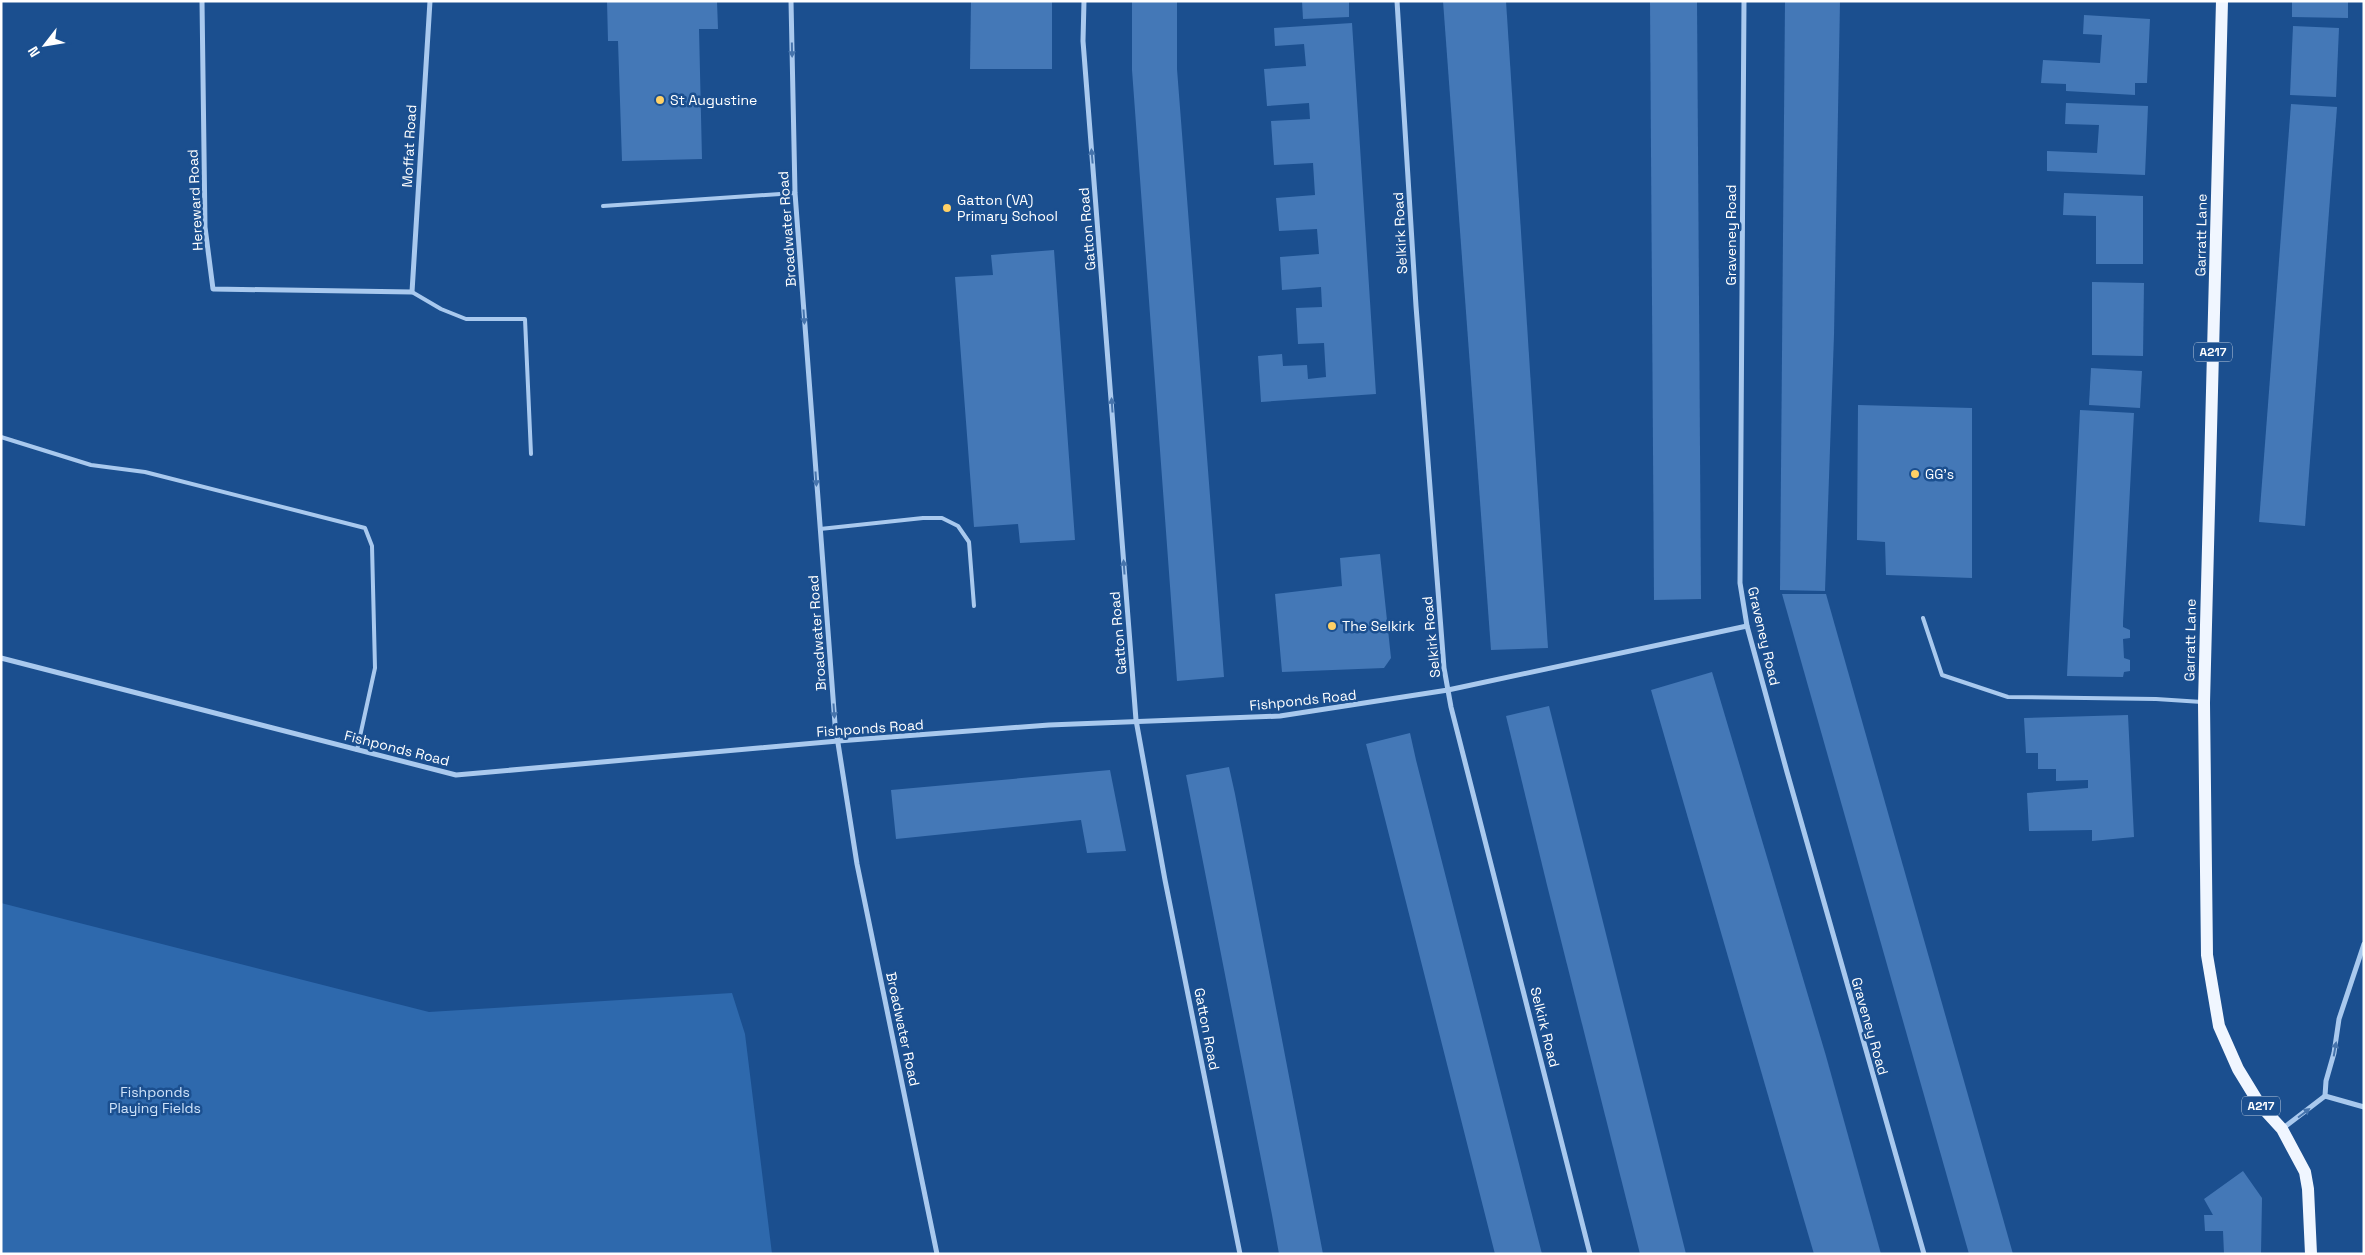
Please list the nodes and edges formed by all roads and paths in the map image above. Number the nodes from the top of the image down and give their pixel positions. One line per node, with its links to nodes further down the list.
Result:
1 (202, 1): 10 (street, Hereward Road)
2 (430, 1): 10 (street, Moffat Road)
3 (791, 1): 8 (street, Broadwater Road, one-way to 8)
4 (1084, 1): 20 (street, Gatton Road, one-way to 4)
5 (1397, 1): 18 (street, Selkirk Road)
6 (1744, 1): 16 (street, Graveney Road)
7 (2222, 1): 19 (main road, Garratt Lane / A217)
8 (795, 193): 9 (lane); 13 (street, Broadwater Road, one-way to 13)
9 (603, 206)
10 (412, 292): 12 (lane)
11 (1, 437): 22 (lane)
12 (531, 454)
13 (820, 529): 14 (lane); 21 (street, Broadwater Road, one-way to 21)
14 (974, 606)
15 (1923, 618): 19 (lane)
16 (1747, 626): 18 (street, Fishponds Road); 30 (street, Graveney Road)
17 (1, 658): 22 (street, Fishponds Road)
18 (1448, 690): 20 (street, Fishponds Road); 29 (street, Selkirk Road)
19 (2204, 703): 26 (main road, Garratt Lane / A217)
20 (1136, 720): 21 (street, Fishponds Road); 28 (street, Gatton Road)
21 (838, 741): 22 (street, Fishponds Road); 27 (street, Broadwater Road)
22 (357, 750)
23 (2364, 944): 24 (street, one-way to 23)
24 (2325, 1096): 25 (street); 26 (street, one-way to 24)
25 (2364, 1107)
26 (2282, 1129): 31 (main road, Garratt Lane / A217)
27 (937, 1254)
28 (1240, 1254)
29 (1590, 1254)
30 (1924, 1254)
31 (2311, 1254)

